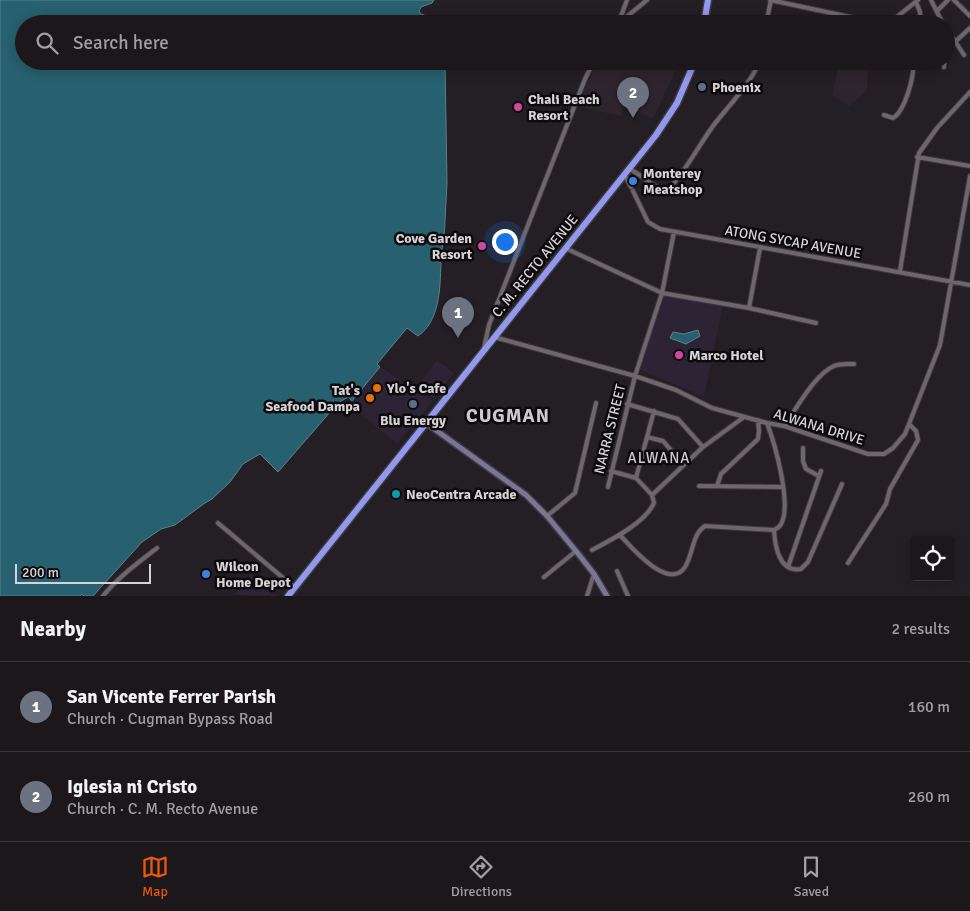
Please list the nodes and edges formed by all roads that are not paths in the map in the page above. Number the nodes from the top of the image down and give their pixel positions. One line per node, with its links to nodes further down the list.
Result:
1 (627, 0): 10 (street)
2 (647, 0): 11 (street)
3 (708, 0): 12 (highway)
4 (770, 0): 13 (street); 14 (street)
5 (931, 0): 9 (street)
6 (948, 0): 9 (street)
7 (954, 0): 18 (street)
8 (917, 1): 15 (street); 16 (street)
9 (938, 10): 17 (street)
10 (621, 15)
11 (629, 15)
12 (706, 15)
13 (768, 15)
14 (841, 15)
15 (899, 15)
16 (920, 15)
17 (940, 15)
18 (970, 16)
19 (970, 28): 20 (street)
20 (956, 41): 21 (street)
21 (964, 55)
22 (590, 70): 42 (street)
23 (691, 70): 30 (highway, C. M. RECTO AVENUE)
24 (756, 70): 30 (street)
25 (912, 70): 27 (street)
26 (970, 92): 28 (street)
27 (884, 115)
28 (917, 157): 29 (street); 35 (street)
29 (970, 166)
30 (627, 171): 32 (street, ATONG SYCAP AVENUE); 33 (highway, C. M. RECTO AVENUE)
31 (970, 176): 36 (street, ALWANA DRIVE)
32 (674, 232): 34 (street, ATONG SYCAP AVENUE); 38 (street, NARRA STREET)
33 (565, 248): 38 (street); 41 (highway, C. M. RECTO AVENUE)
34 (760, 248): 35 (street, ATONG SYCAP AVENUE); 39 (street)
35 (900, 271): 36 (street, ATONG SYCAP AVENUE)
36 (951, 282): 37 (street, ATONG SYCAP AVENUE); 52 (street, ALWANA DRIVE)
37 (970, 285)
38 (662, 293): 39 (street); 44 (street, NARRA STREET)
39 (749, 308): 40 (street)
40 (816, 323)
41 (494, 337): 42 (highway, C. M. RECTO AVENUE); 44 (street, ALWANA DRIVE)
42 (483, 350): 50 (highway, C. M. RECTO AVENUE)
43 (854, 364): 53 (street)
44 (635, 376): 46 (street, NARRA STREET); 48 (street, ALWANA DRIVE)
45 (596, 403): 68 (street)
46 (627, 404): 47 (street); 58 (street, NARRA STREET)
47 (654, 411): 54 (street); 55 (street)
48 (744, 417): 49 (street, ALWANA DRIVE); 55 (street)
49 (758, 420): 51 (street, ALWANA DRIVE); 64 (street)
50 (426, 423): 68 (street); 80 (highway, C. M. RECTO AVENUE)
51 (767, 423): 53 (street, ALWANA DRIVE); 66 (street)
52 (910, 425): 53 (street, ALWANA DRIVE); 75 (street)
53 (784, 426)
54 (647, 437): 57 (street); 61 (street)
55 (703, 447): 57 (street)
56 (802, 448): 60 (street)
57 (684, 465): 67 (street)
58 (611, 471): 61 (street); 65 (street, NARRA STREET)
59 (821, 471): 60 (street)
60 (819, 476): 76 (street)
61 (636, 478): 67 (street)
62 (842, 484): 76 (street)
63 (699, 486): 64 (street)
64 (717, 486): 66 (street)
65 (608, 487)
66 (783, 487): 70 (street)
67 (652, 495): 71 (street)
68 (547, 516): 73 (street)
69 (218, 524): 80 (street)
70 (774, 530): 71 (street); 76 (street)
71 (620, 535): 74 (street)
72 (157, 548): 81 (street)
73 (576, 550): 78 (street); 79 (street)
74 (592, 550)
75 (848, 563)
76 (788, 567)
77 (617, 571): 85 (street)
78 (594, 574): 83 (street); 84 (street)
79 (544, 577)
80 (294, 587): 82 (highway, C. M. RECTO AVENUE)
81 (103, 596)
82 (288, 596)
83 (587, 596)
84 (607, 596)
85 (628, 596)

